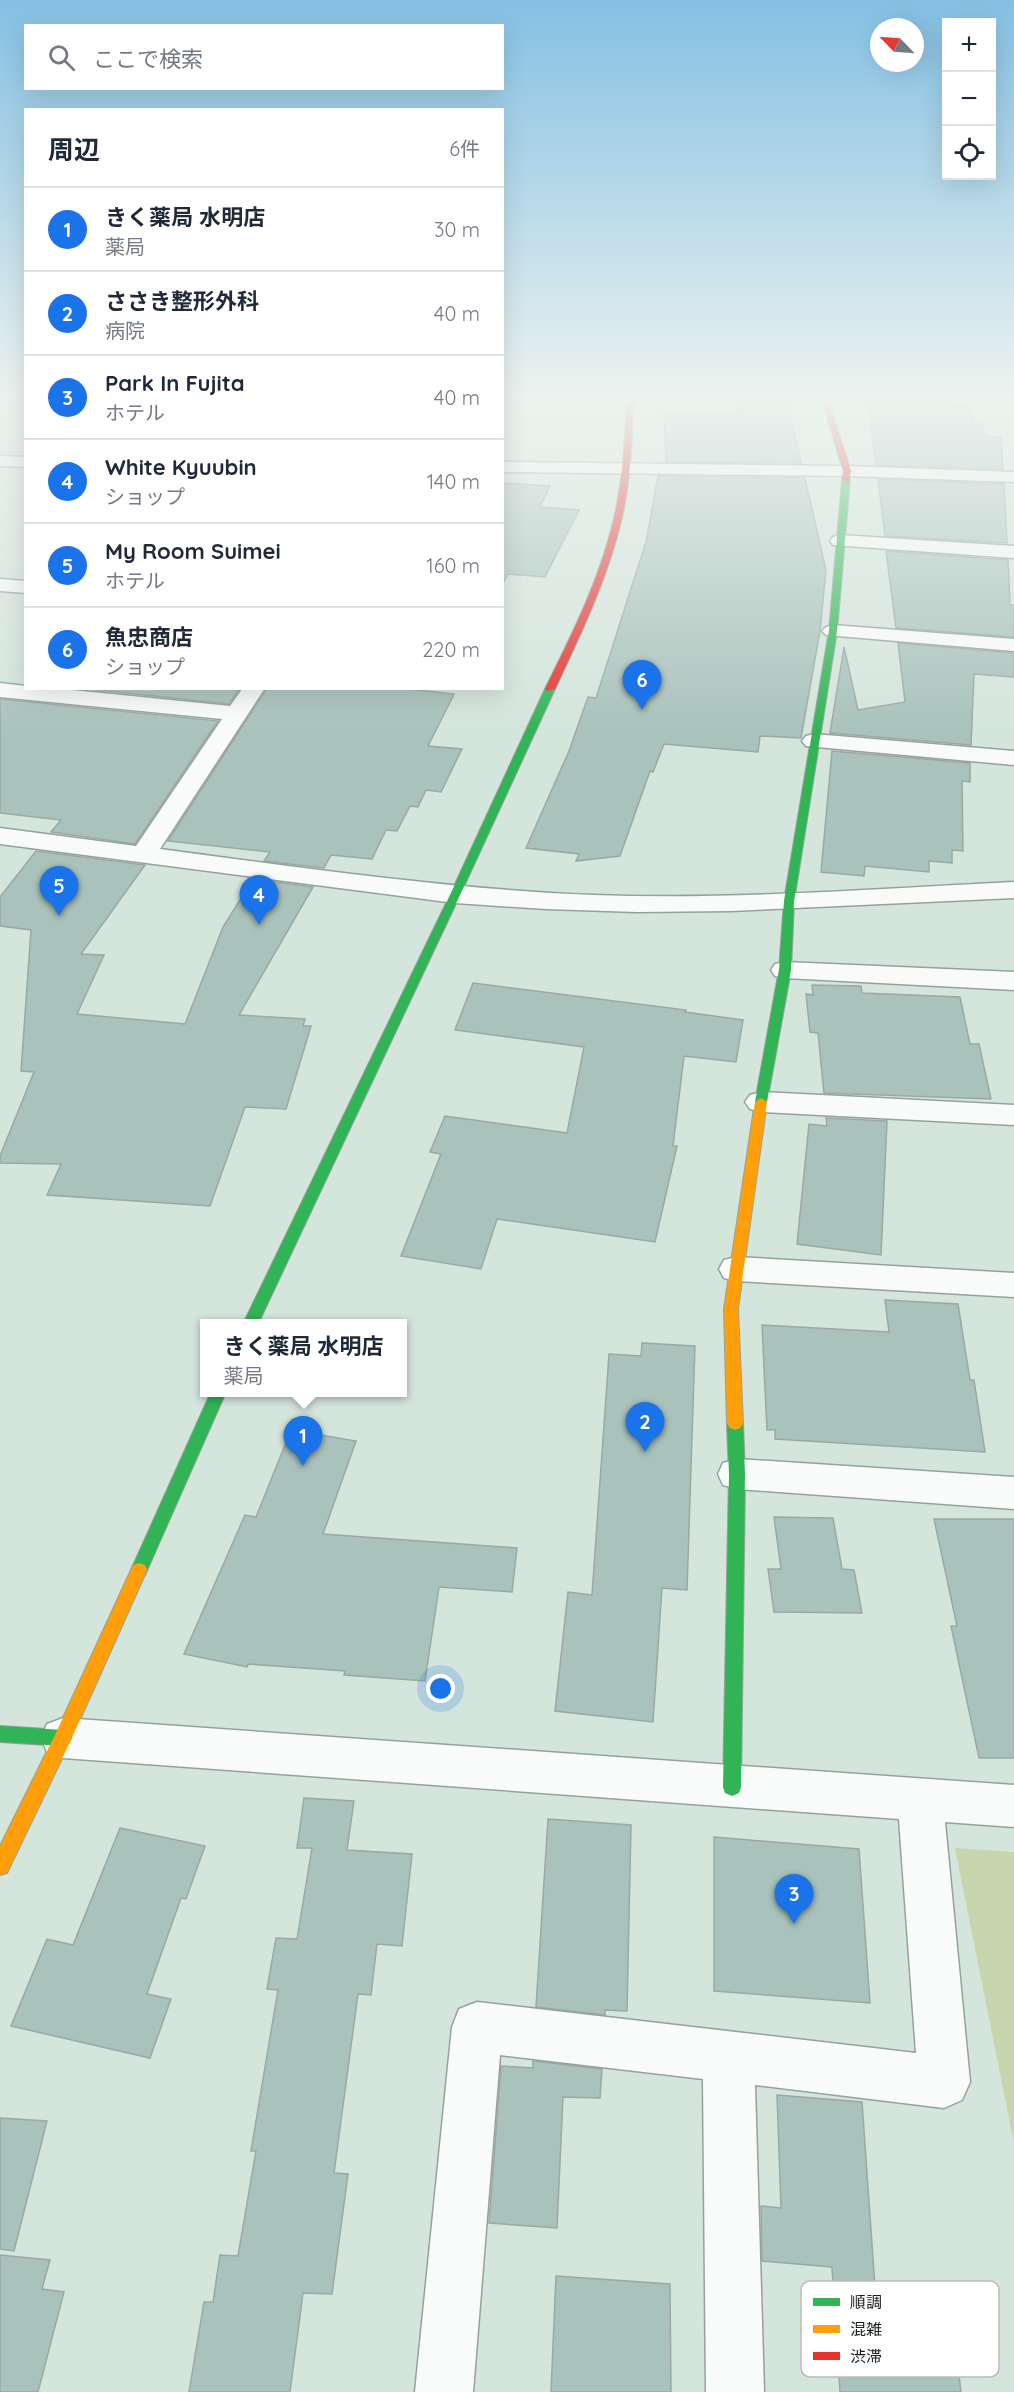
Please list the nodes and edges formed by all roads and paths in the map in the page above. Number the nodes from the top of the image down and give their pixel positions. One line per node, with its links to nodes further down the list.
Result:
1 (619, 511): 17 (street)
2 (843, 511): 3 (street)
3 (840, 541): 4 (street); 7 (street)
4 (1014, 552)
5 (0, 585): 6 (street)
6 (24, 587)
7 (833, 631): 8 (street); 12 (street)
8 (1014, 645)
9 (0, 690): 11 (street)
10 (253, 690): 11 (street)
11 (237, 714): 15 (street)
12 (814, 741): 13 (street); 18 (street)
13 (1014, 758)
14 (0, 836): 15 (street)
15 (143, 855): 17 (street)
16 (1014, 890): 18 (street)
17 (455, 895): 18 (street); 25 (street)
18 (789, 901): 19 (street)
19 (784, 970): 20 (street); 21 (street)
20 (1014, 981)
21 (761, 1102): 22 (street); 23 (street)
22 (1014, 1115)
23 (736, 1269): 24 (street); 27 (street)
24 (1014, 1285)
25 (252, 1319)
26 (217, 1397): 30 (street)
27 (737, 1474): 28 (street); 31 (street)
28 (1014, 1493)
29 (0, 1734): 30 (street)
30 (63, 1738): 31 (street); 34 (street)
31 (732, 1787): 32 (street)
32 (920, 1800): 33 (street); 35 (street)
33 (1014, 1806)
34 (0, 1866)
35 (728, 2057): 36 (street); 37 (street)
36 (444, 2392)
37 (735, 2392)

